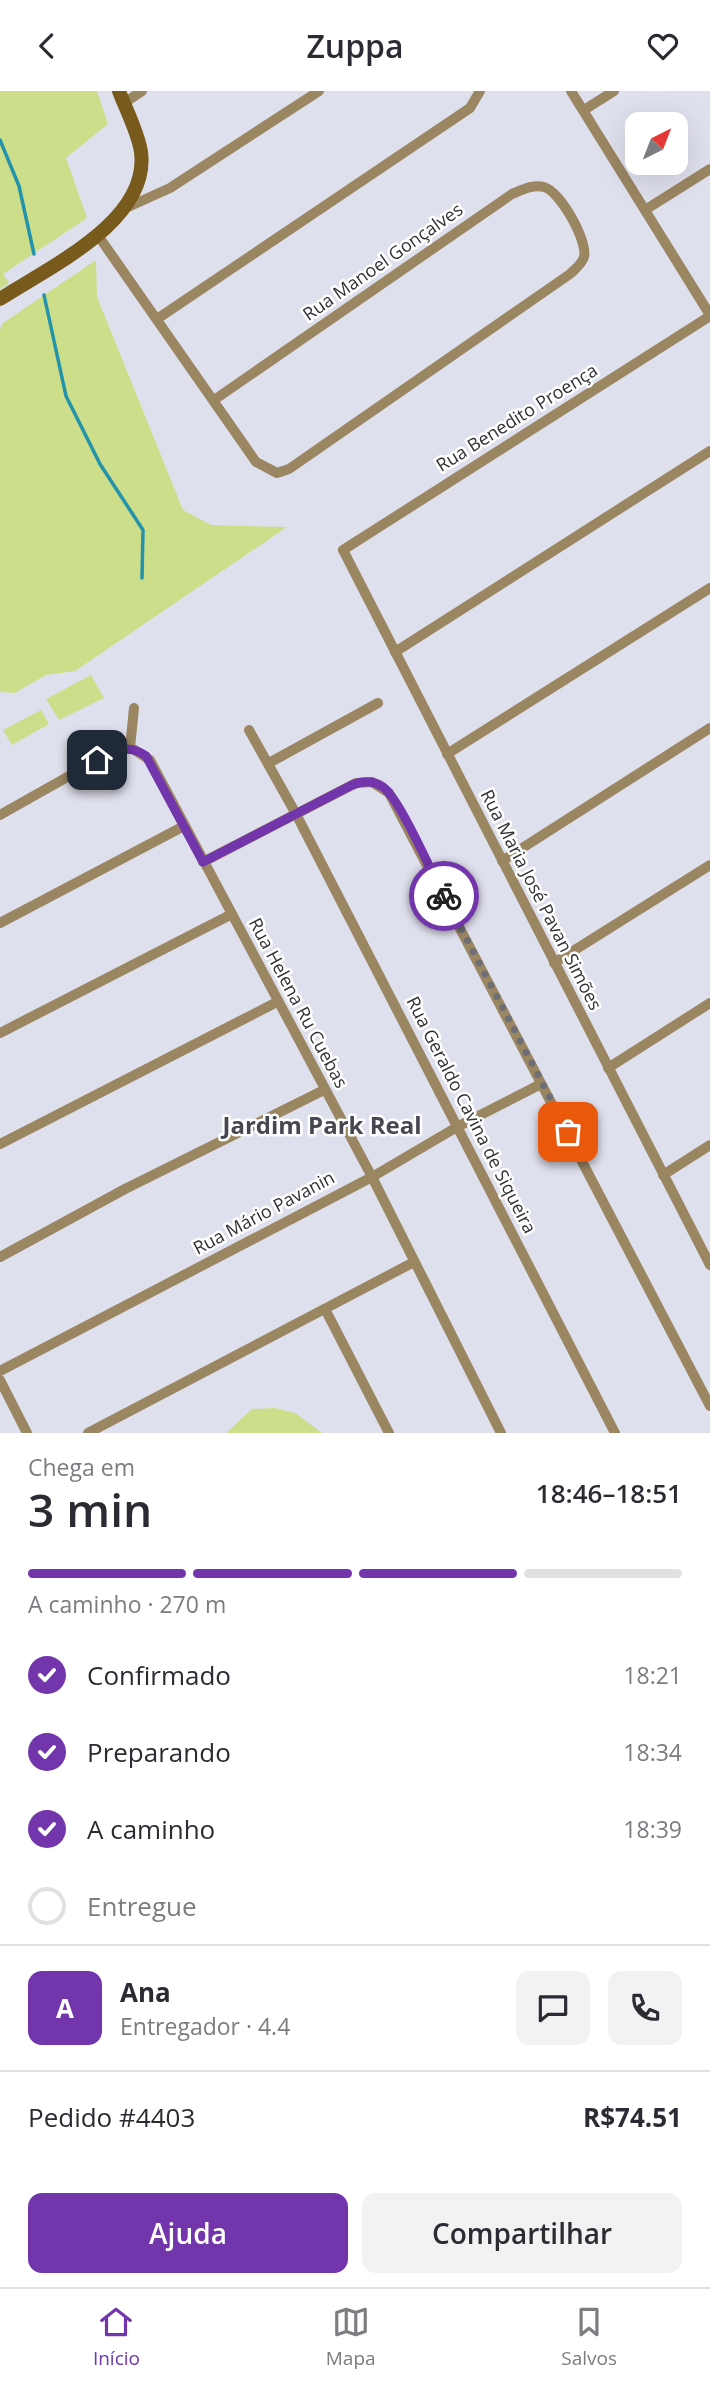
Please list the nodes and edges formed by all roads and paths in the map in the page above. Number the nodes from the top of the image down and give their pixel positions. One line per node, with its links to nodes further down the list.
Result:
1 (142, 91): 6 (street)
2 (319, 91): 9 (street)
3 (480, 91): 14 (street)
4 (571, 91): 7 (street)
5 (614, 91): 7 (street)
6 (121, 97): 9 (main road)
7 (584, 110): 10 (street)
8 (710, 169): 10 (street)
9 (128, 207): 11 (main road)
10 (645, 210): 13 (street)
11 (97, 235): 12 (main road); 14 (street)
12 (0, 299)
13 (710, 316): 17 (street, Rua Benedito Proença)
14 (157, 319): 15 (street)
15 (215, 400): 15 (street, Rua Manoel Gonçalves)
16 (710, 451): 19 (street)
17 (342, 550): 19 (street, Rua Maria José Pavan Simões)
18 (710, 588): 25 (street)
19 (395, 652): 25 (street, Rua Maria José Pavan Simões)
20 (378, 703): 26 (street)
21 (134, 708): 24 (street)
22 (710, 728): 30 (street)
23 (250, 730): 26 (street, Rua Geraldo Cavina de Siqueira)
24 (130, 748): 28 (street); 29 (street, Rua Helena Ru Cuebas)
25 (447, 754): 30 (street, Rua Maria José Pavan Simões)
26 (269, 763): 27 (street, Rua Geraldo Cavina de Siqueira)
27 (296, 814): 31 (street); 40 (street); 42 (street, Rua Geraldo Cavina de Siqueira)
28 (0, 815)
29 (184, 825): 31 (street, Rua Helena Ru Cuebas); 34 (street)
30 (502, 861): 35 (street, Rua Maria José Pavan Simões)
31 (203, 862): 33 (street, Rua Helena Ru Cuebas)
32 (710, 865): 35 (street)
33 (232, 914): 36 (street, Rua Helena Ru Cuebas); 38 (street)
34 (0, 923)
35 (554, 963): 39 (street, Rua Maria José Pavan Simões)
36 (277, 1002): 41 (street, Rua Helena Ru Cuebas); 43 (street)
37 (710, 1003): 39 (street)
38 (0, 1033)
39 (608, 1068): 45 (street, Rua Maria José Pavan Simões)
40 (541, 1084): 42 (street, Rua Mário Pavanin); 53 (street)
41 (324, 1090): 46 (street, Rua Helena Ru Cuebas); 47 (street)
42 (457, 1127): 46 (street, Rua Mário Pavanin); 58 (street, Rua Geraldo Cavina de Siqueira)
43 (0, 1144)
44 (710, 1145): 45 (street)
45 (663, 1175): 49 (street, Rua Maria José Pavan Simões)
46 (372, 1177): 48 (street, Rua Helena Ru Cuebas); 51 (street, Rua Mário Pavanin)
47 (0, 1257)
48 (414, 1262): 50 (street); 57 (street, Rua Helena Ru Cuebas)
49 (710, 1265)
50 (325, 1309): 55 (street); 56 (street)
51 (0, 1371)
52 (0, 1380): 54 (street)
53 (710, 1406)
54 (27, 1433)
55 (88, 1433)
56 (389, 1433)
57 (501, 1433)
58 (615, 1433)

